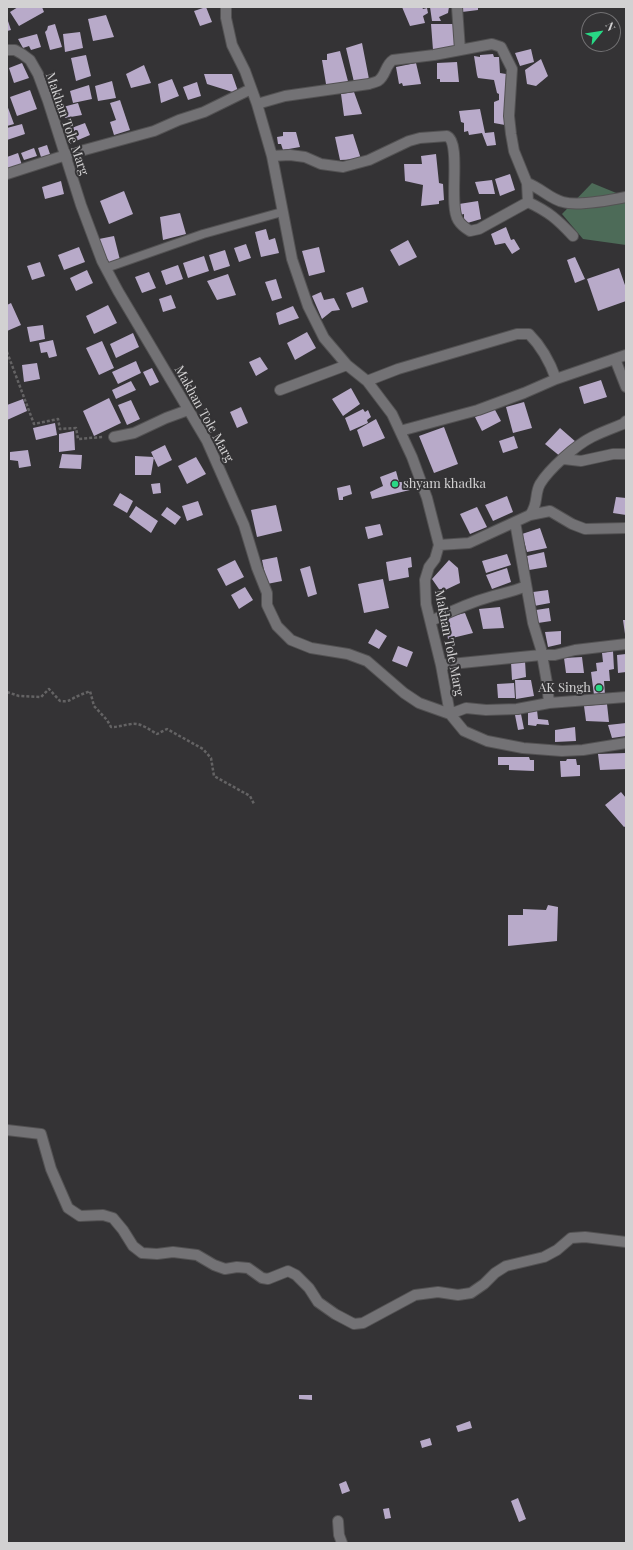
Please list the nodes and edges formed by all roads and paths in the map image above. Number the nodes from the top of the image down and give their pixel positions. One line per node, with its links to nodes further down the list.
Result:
1 (226, 7): 5 (street)
2 (456, 7): 4 (street)
3 (7, 50): 7 (street, Makhan Tole Marg)
4 (460, 50): 6 (street); 10 (street)
5 (251, 89): 6 (street); 7 (street)
6 (257, 104): 8 (street)
7 (66, 156): 9 (street); 15 (street, Makhan Tole Marg)
8 (272, 156): 12 (street); 13 (street)
9 (7, 174)
10 (527, 183): 11 (street); 12 (street)
11 (626, 197)
12 (528, 202): 14 (street)
13 (282, 212): 15 (lane); 19 (street)
14 (573, 236)
15 (106, 268): 24 (street, Makhan Tole Marg)
16 (7, 352): 27 (path)
17 (626, 355): 18 (street)
18 (615, 359): 20 (street); 22 (street)
19 (347, 365): 21 (street); 23 (street)
20 (556, 379): 21 (street); 26 (street)
21 (367, 381): 26 (street)
22 (626, 387)
23 (280, 390)
24 (188, 410): 27 (street); 42 (street, Makhan Tole Marg)
25 (626, 421): 29 (street)
26 (400, 431): 33 (street)
27 (114, 437)
28 (626, 454): 29 (street)
29 (564, 459): 30 (street)
30 (530, 515): 31 (street); 32 (street)
31 (515, 522): 33 (street); 34 (street)
32 (626, 528)
33 (439, 545): 35 (street, Makhan Tole Marg)
34 (526, 586): 35 (street); 37 (street)
35 (431, 621): 38 (street, Makhan Tole Marg)
36 (626, 644): 37 (street)
37 (541, 655): 38 (street); 41 (street)
38 (441, 665): 42 (street, Makhan Tole Marg)
39 (7, 692): 44 (path)
40 (626, 697): 41 (street)
41 (549, 703): 42 (street)
42 (450, 714): 43 (street, Makhan Tole Marg)
43 (626, 743)
44 (254, 804)
45 (7, 1130): 46 (street)
46 (626, 1242)
47 (338, 1521): 48 (street)
48 (342, 1543)

